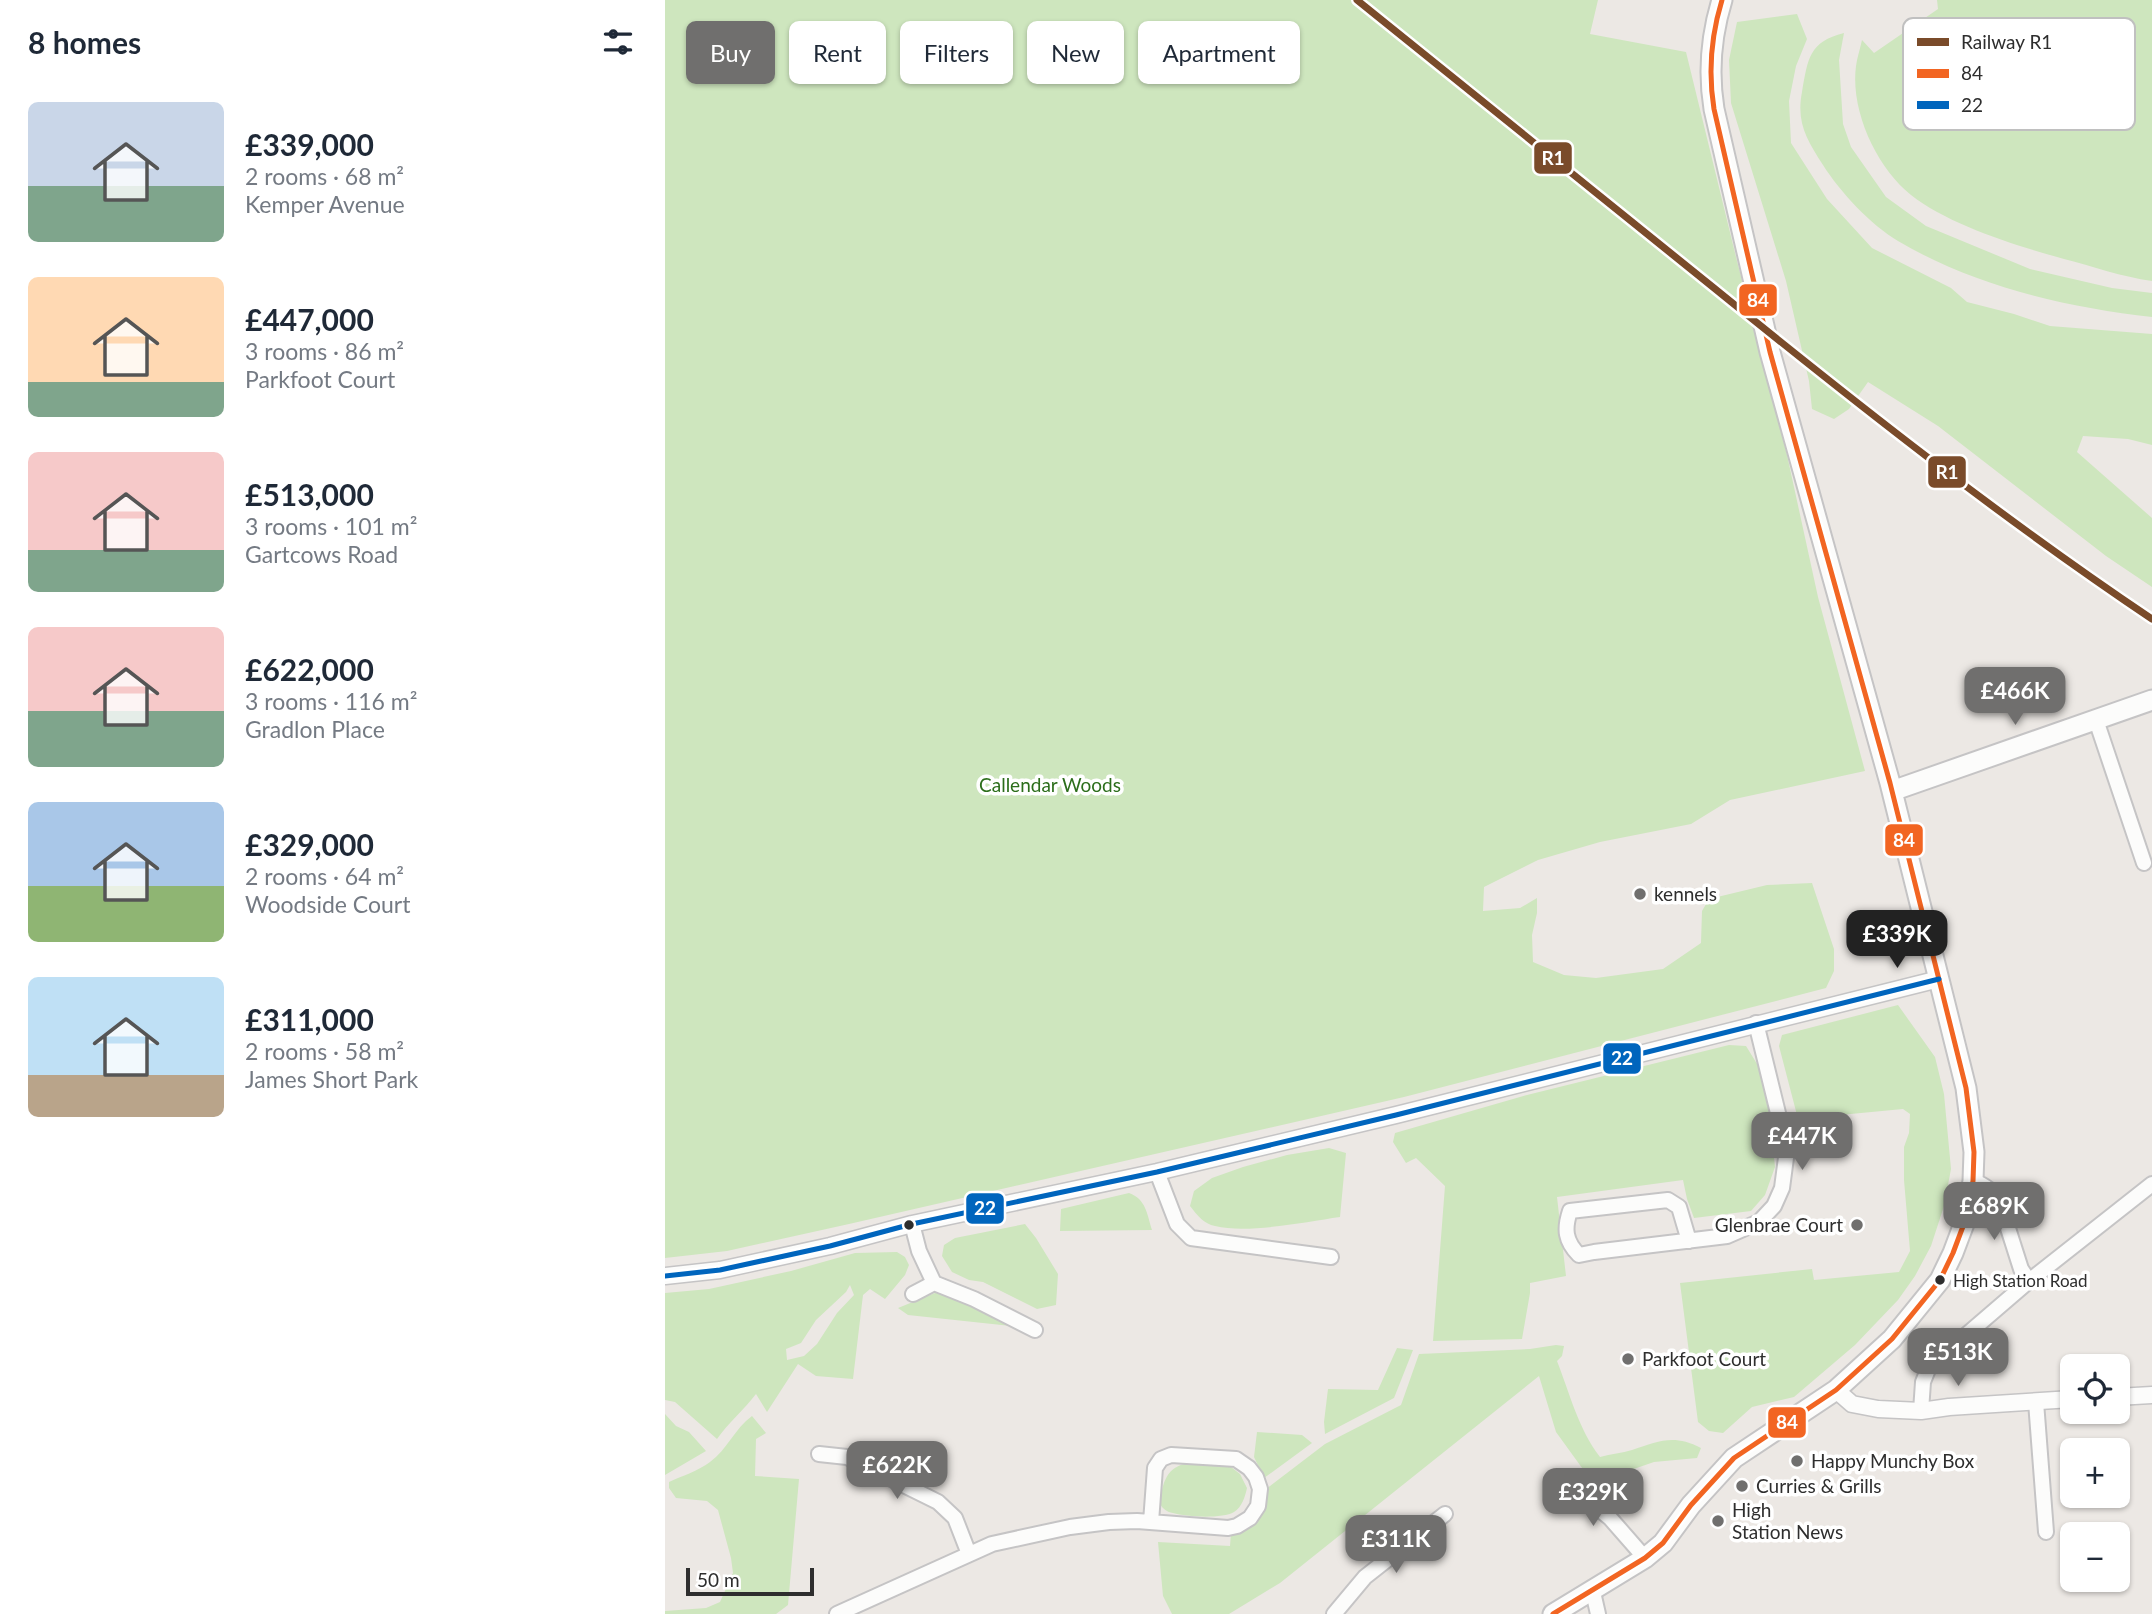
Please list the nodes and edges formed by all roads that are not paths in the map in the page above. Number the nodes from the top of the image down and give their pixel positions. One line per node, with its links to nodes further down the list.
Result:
1 (1722, 0): 4 (main road)
2 (2152, 701): 3 (main road)
3 (2096, 720): 4 (main road); 5 (street)
4 (1892, 791): 6 (main road)
5 (2144, 863)
6 (1939, 979): 7 (street); 9 (main road)
7 (1756, 1023): 8 (street); 12 (street)
8 (1157, 1172): 11 (street); 13 (street)
9 (1973, 1181): 15 (street); 19 (main road)
10 (2152, 1184): 15 (street)
11 (912, 1224): 14 (street); 16 (street)
12 (1689, 1241): 12 (street)
13 (1331, 1256)
14 (665, 1276)
15 (2029, 1281): 24 (street)
16 (934, 1283): 17 (street); 18 (street)
17 (913, 1294)
18 (1035, 1330)
19 (1836, 1391): 24 (street); 31 (main road)
20 (2152, 1395): 21 (street)
21 (2130, 1396)
22 (2060, 1400): 23 (street)
23 (2036, 1402): 24 (street); 29 (street)
24 (1921, 1411)
25 (819, 1454): 30 (street)
26 (1553, 1482): 31 (street)
27 (1445, 1514): 34 (street)
28 (1151, 1522): 28 (street); 30 (street)
29 (2046, 1532)
30 (969, 1555): 33 (street)
31 (1645, 1558): 32 (main road)
32 (1593, 1592): 35 (main road); 36 (street)
33 (837, 1614)
34 (1334, 1614)
35 (1553, 1614)
36 (1598, 1614)

